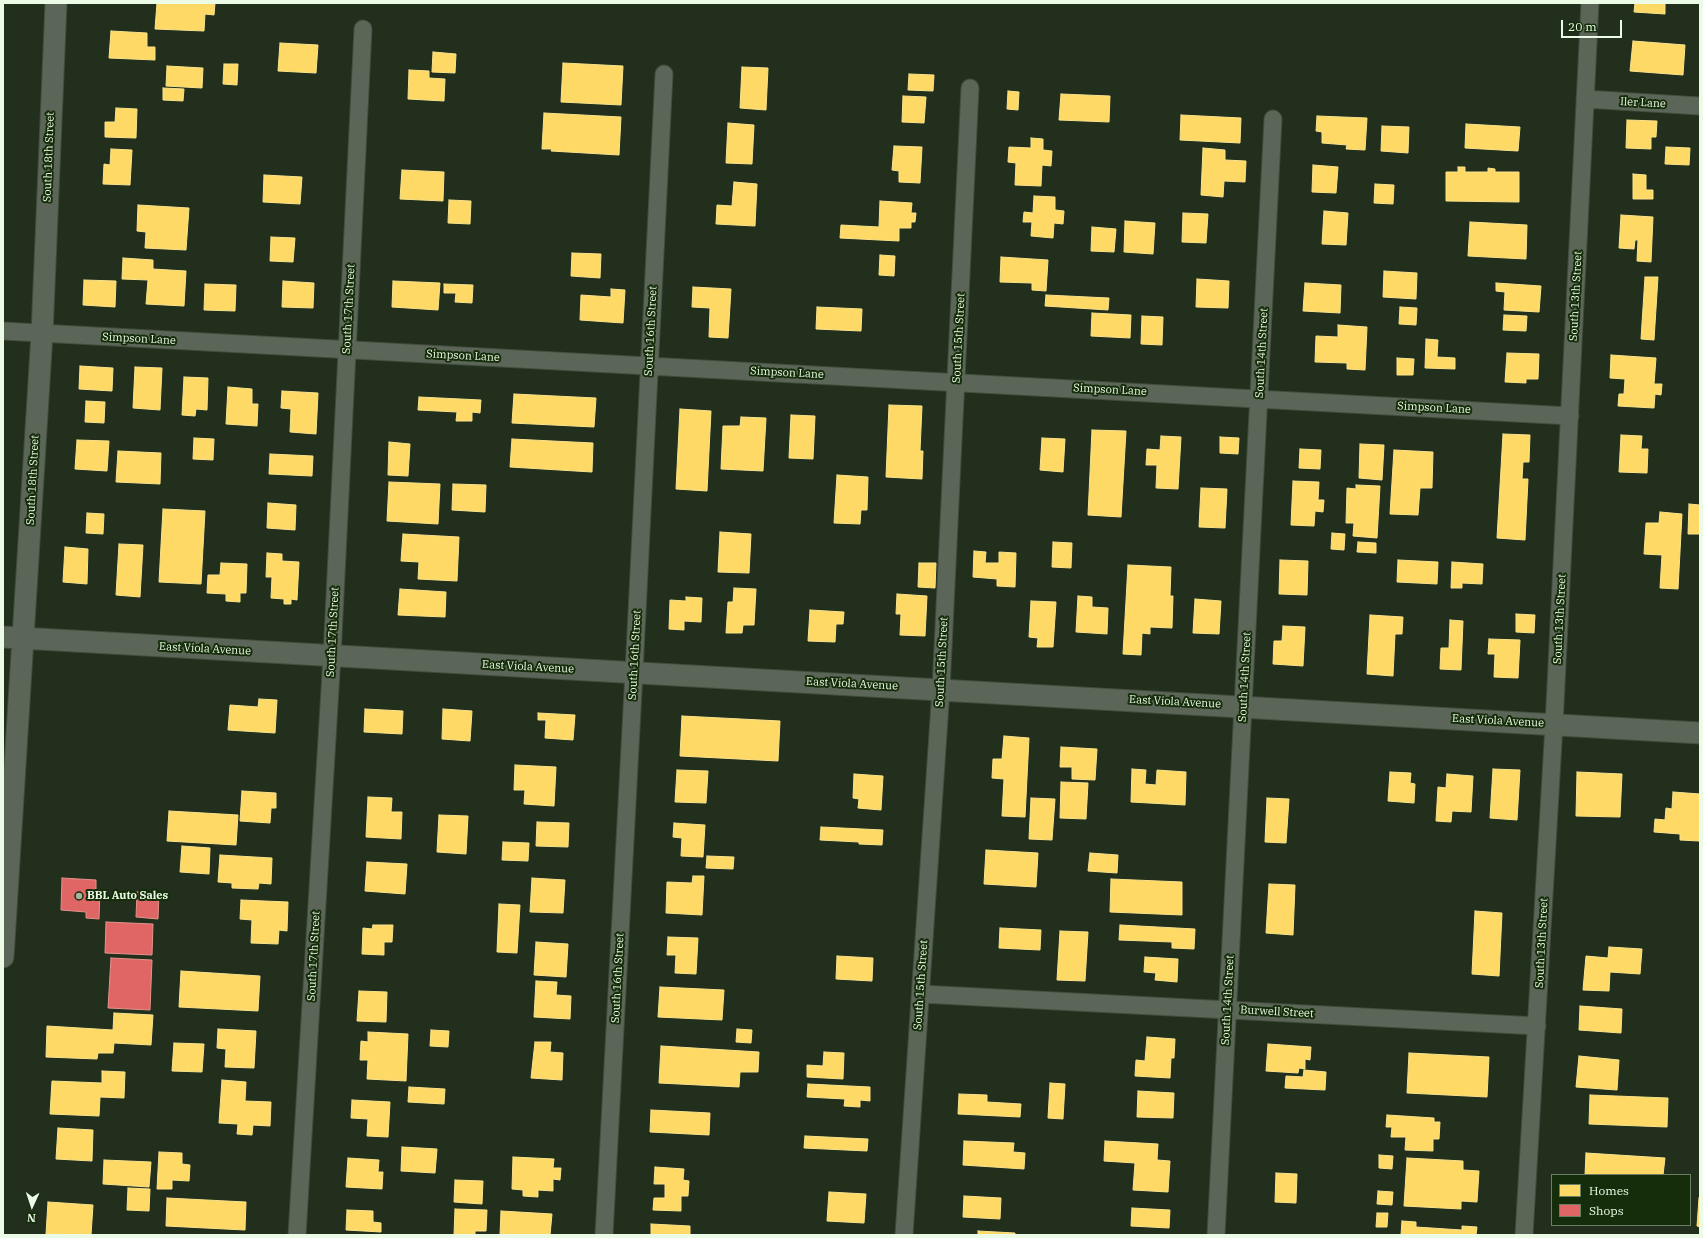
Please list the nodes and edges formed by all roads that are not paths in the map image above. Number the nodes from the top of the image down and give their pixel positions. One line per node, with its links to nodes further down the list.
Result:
1 (56, 3): 10 (street, South 18th Street)
2 (1590, 3): 6 (street, South 13th Street)
3 (363, 29): 11 (street, South 17th Street)
4 (664, 74): 12 (street, South 16th Street)
5 (970, 88): 13 (street, South 15th Street)
6 (1585, 99): 7 (street, Iler Lane); 15 (street, South 13th Street)
7 (1700, 106)
8 (1273, 119): 14 (street, South 14th Street)
9 (3, 331): 10 (street, Simpson Lane)
10 (42, 334): 11 (street, Simpson Lane); 17 (street, South 18th Street)
11 (347, 351): 12 (street, Simpson Lane); 18 (street, South 17th Street)
12 (650, 365): 13 (street, Simpson Lane); 19 (street, South 16th Street)
13 (957, 382): 14 (street, Simpson Lane); 20 (street, South 15th Street)
14 (1260, 398): 15 (street, Simpson Lane); 21 (street, South 14th Street)
15 (1570, 416): 22 (street, South 13th Street)
16 (3, 637): 17 (street, East Viola Avenue)
17 (24, 638): 18 (street, East Viola Avenue); 24 (street, South 18th Street)
18 (332, 656): 19 (street, East Viola Avenue); 28 (street, South 17th Street)
19 (634, 672): 20 (street, East Viola Avenue); 29 (street, South 16th Street)
20 (941, 689): 21 (street, East Viola Avenue); 25 (street, South 15th Street)
21 (1243, 706): 22 (street, East Viola Avenue); 26 (street, South 14th Street)
22 (1554, 725): 23 (street, East Viola Avenue); 27 (street, South 13th Street)
23 (1700, 733)
24 (3, 957)
25 (921, 994): 26 (street, Burwell Street); 30 (street, South 15th Street)
26 (1228, 1010): 27 (street, Burwell Street); 31 (street, South 14th Street)
27 (1537, 1026): 32 (street, South 13th Street)
28 (297, 1235)
29 (604, 1235)
30 (904, 1235)
31 (1216, 1235)
32 (1524, 1235)

